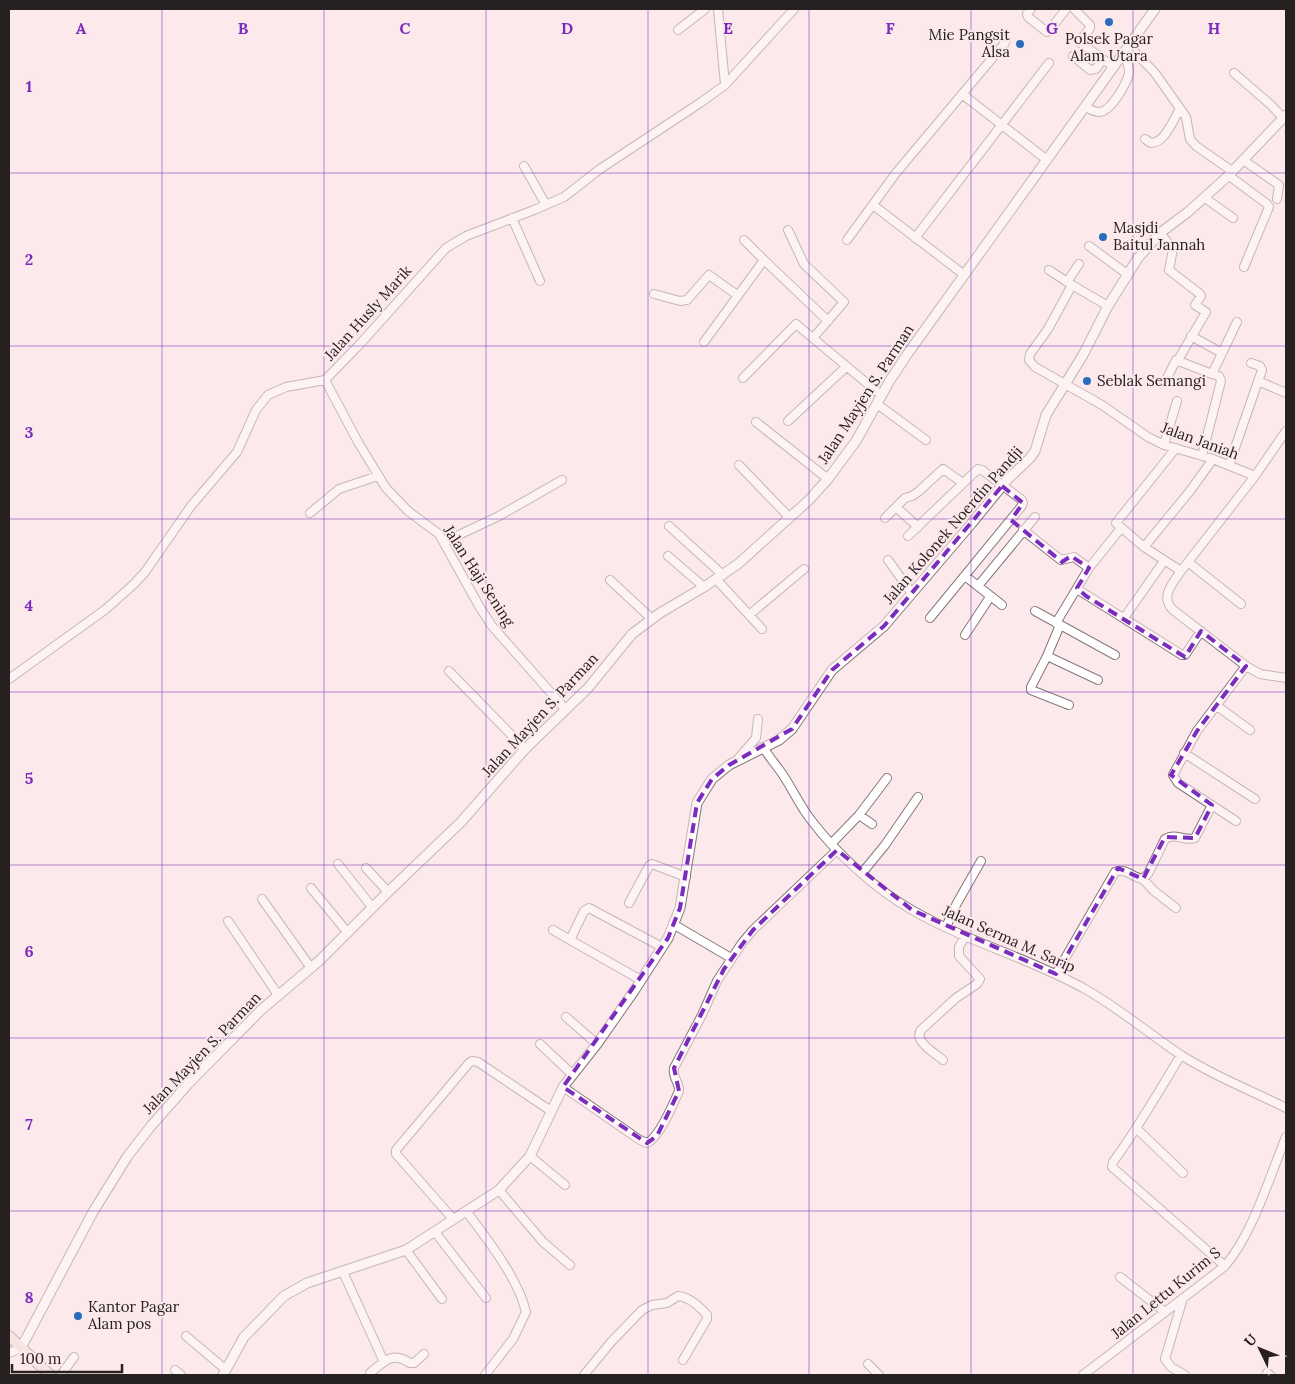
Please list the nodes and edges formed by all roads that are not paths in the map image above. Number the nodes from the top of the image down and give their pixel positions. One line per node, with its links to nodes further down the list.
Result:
1 (705, 9): 8 (street)
2 (718, 9): 17 (street)
3 (794, 9): 17 (street, Jalan Husly Marik)
4 (1031, 9): 5 (street)
5 (1066, 9)
6 (1074, 9): 13 (street)
7 (1155, 9): 10 (street, Jalan Mayjen S. Parman)
8 (678, 30)
9 (1005, 43): 18 (street)
10 (1129, 46): 11 (street, Jalan Mayjen S. Parman); 20 (street)
11 (1123, 55): 15 (street, Jalan Mayjen S. Parman); 19 (street)
12 (1072, 56): 13 (street)
13 (1103, 59): 15 (street)
14 (1049, 63): 22 (street)
15 (1114, 67): 19 (street, Jalan Mayjen S. Parman)
16 (1234, 73): 21 (street)
17 (724, 86): 30 (street, Jalan Husly Marik)
18 (962, 94): 22 (street); 31 (street)
19 (1085, 107): 24 (street, Jalan Mayjen S. Parman)
20 (1180, 109): 23 (street); 27 (street)
21 (1285, 117): 25 (street, Jalan Kolonek Noerdin Pandji)
22 (1003, 125): 24 (street); 36 (street)
23 (1145, 139)
24 (1047, 160): 44 (street, Jalan Mayjen S. Parman)
25 (1243, 160): 27 (street, Jalan Kolonek Noerdin Pandji); 29 (street)
26 (524, 166): 30 (street)
27 (1230, 173): 28 (street, Jalan Kolonek Noerdin Pandji); 42 (street)
28 (1205, 198): 33 (street); 35 (street, Jalan Kolonek Noerdin Pandji)
29 (1276, 199)
30 (546, 205): 32 (street, Jalan Husly Marik)
31 (873, 205): 36 (street); 38 (street)
32 (512, 218): 46 (street); 62 (street, Jalan Husly Marik)
33 (1234, 218)
34 (788, 230): 51 (street)
35 (1160, 233): 45 (street, Jalan Kolonek Noerdin Pandji); 53 (street)
36 (916, 238): 44 (street)
37 (744, 240): 40 (street)
38 (847, 240)
39 (1089, 246): 45 (street)
40 (764, 260): 49 (street); 51 (street)
41 (1079, 264): 47 (street)
42 (1244, 267)
43 (1049, 270): 47 (street)
44 (963, 274): 67 (street, Jalan Mayjen S. Parman)
45 (1127, 274): 50 (street, Jalan Kolonek Noerdin Pandji)
46 (540, 281)
47 (1070, 284): 50 (street); 65 (street, Jalan Janiah)
48 (654, 294): 49 (street)
49 (737, 295): 55 (street)
50 (1108, 306): 65 (street, Jalan Kolonek Noerdin Pandji)
51 (828, 321): 54 (street)
52 (1238, 322): 56 (street)
53 (1191, 336): 56 (street); 57 (street)
54 (813, 338): 59 (street); 61 (street)
55 (704, 342)
56 (1222, 353): 60 (street)
57 (1178, 360): 60 (street); 63 (street)
58 (1251, 363): 64 (street)
59 (846, 367): 67 (street); 70 (street)
60 (1212, 374): 76 (street)
61 (743, 378)
62 (325, 380): 80 (street, Jalan Haji Sening); 129 (street, Jalan Husly Marik)
63 (1166, 380)
64 (1258, 381): 66 (street); 79 (street)
65 (1065, 384): 74 (street, Jalan Janiah); 85 (street, Jalan Kolonek Noerdin Pandji)
66 (1286, 393)
67 (881, 395): 69 (street, Jalan Mayjen S. Parman)
68 (1177, 401): 74 (street)
69 (877, 404): 73 (street); 82 (street, Jalan Mayjen S. Parman)
70 (788, 421)
71 (756, 422): 82 (street)
72 (1286, 432): 81 (street)
73 (926, 440)
74 (1164, 445): 75 (street, Jalan Janiah)
75 (1176, 448): 76 (street, Jalan Janiah); 93 (street)
76 (1202, 456): 77 (street, Jalan Janiah)
77 (1213, 460): 79 (street, Jalan Janiah); 97 (street)
78 (739, 465): 89 (street)
79 (1229, 465): 81 (street, Jalan Janiah)
80 (378, 476): 87 (street); 96 (street, Jalan Haji Sening)
81 (1255, 476): 101 (street)
82 (828, 479): 89 (street, Jalan Mayjen S. Parman)
83 (562, 480): 96 (street)
84 (963, 482): 85 (street); 86 (street); 92 (street)
85 (1002, 486): 105 (street); 111 (street, Jalan Kolonek Noerdin Pandji)
86 (896, 507): 90 (street); 92 (street)
87 (310, 513)
88 (1035, 517): 94 (street)
89 (790, 518): 106 (street, Jalan Mayjen S. Parman)
90 (885, 518)
91 (668, 526): 106 (street)
92 (918, 526): 95 (street)
93 (1121, 528): 97 (street); 102 (street)
94 (1023, 530): 102 (street); 108 (street)
95 (908, 536)
96 (444, 542): 133 (street, Jalan Haji Sening)
97 (1144, 547): 100 (street)
98 (668, 556): 109 (street)
99 (888, 560): 111 (street)
100 (1164, 560): 104 (street); 118 (street)
101 (1188, 562): 104 (street); 113 (street)
102 (1090, 568): 110 (street)
103 (804, 569): 116 (street)
104 (1181, 571): 122 (street)
105 (965, 576): 108 (street); 117 (street)
106 (719, 577): 109 (street, Jalan Mayjen S. Parman); 116 (street)
107 (610, 580): 119 (street)
108 (978, 586): 112 (street)
109 (704, 587): 119 (street, Jalan Mayjen S. Parman)
110 (1077, 589): 118 (street); 120 (street)
111 (911, 592): 136 (street, Jalan Kolonek Noerdin Pandji)
112 (990, 597): 114 (street); 123 (street)
113 (1241, 604)
114 (1002, 605)
115 (1035, 611): 120 (street)
116 (749, 615): 121 (street)
117 (930, 618)
118 (1124, 618): 122 (street)
119 (652, 619): 133 (street, Jalan Mayjen S. Parman)
120 (1058, 624): 124 (street); 125 (street)
121 (762, 630)
122 (1201, 631): 126 (street)
123 (965, 635)
124 (1115, 655)
125 (1047, 656): 130 (street); 131 (street)
126 (1246, 666): 128 (street); 132 (street)
127 (450, 671): 137 (street)
128 (1286, 678)
129 (9, 679)
130 (1098, 680)
131 (1069, 705)
132 (1217, 706): 135 (street); 138 (street)
133 (566, 710): 137 (street, Jalan Mayjen S. Parman)
134 (758, 719): 139 (street)
135 (1250, 730)
136 (763, 748): 139 (street, Jalan Kolonek Noerdin Pandji); 147 (street, Jalan Serma M. Sarip)
137 (525, 749): 155 (street, Jalan Mayjen S. Parman)
138 (1184, 753): 142 (street); 143 (street)
139 (736, 761): 152 (street, Jalan Kolonek Noerdin Pandji)
140 (887, 778): 144 (street)
141 (918, 797): 151 (street)
142 (1255, 799)
143 (1212, 805): 145 (street); 153 (street)
144 (860, 815): 146 (street); 147 (street)
145 (1236, 821)
146 (872, 824)
147 (834, 847): 151 (street, Jalan Serma M. Sarip); 168 (street)
148 (980, 861): 162 (street)
149 (338, 864): 158 (street)
150 (366, 868): 155 (street)
151 (862, 873): 162 (street, Jalan Serma M. Sarip)
152 (686, 877): 157 (street); 161 (street, Jalan Kolonek Noerdin Pandji)
153 (1143, 879): 159 (street); 170 (street)
154 (311, 888): 164 (street)
155 (388, 892): 158 (street, Jalan Mayjen S. Parman)
156 (262, 899): 169 (street)
157 (629, 903)
158 (372, 907): 164 (street, Jalan Mayjen S. Parman)
159 (1176, 908)
160 (228, 921): 172 (street)
161 (673, 924): 167 (street, Jalan Kolonek Noerdin Pandji); 168 (street)
162 (946, 927): 165 (street, Jalan Serma M. Sarip)
163 (553, 930): 166 (street)
164 (348, 933): 169 (street, Jalan Mayjen S. Parman)
165 (965, 936): 170 (street, Jalan Serma M. Sarip); 177 (street)
166 (570, 940): 167 (street); 171 (street)
167 (662, 947): 171 (street, Jalan Kolonek Noerdin Pandji)
168 (731, 958): 179 (street)
169 (311, 968): 172 (street, Jalan Mayjen S. Parman)
170 (1056, 974): 176 (street, Jalan Serma M. Sarip)
171 (641, 980): 175 (street, Jalan Kolonek Noerdin Pandji)
172 (278, 995): 202 (street, Jalan Mayjen S. Parman)
173 (566, 1017): 175 (street)
174 (540, 1044): 178 (street)
175 (597, 1044): 178 (street, Jalan Kolonek Noerdin Pandji)
176 (1182, 1055): 180 (street, Jalan Serma M. Sarip); 182 (street)
177 (943, 1060)
178 (573, 1075): 179 (street, Jalan Kolonek Noerdin Pandji)
179 (563, 1087): 181 (street, Jalan Kolonek Noerdin Pandji)
180 (1286, 1108)
181 (551, 1111): 184 (street, Jalan Kolonek Noerdin Pandji); 189 (street)
182 (1137, 1129): 185 (street); 193 (street)
183 (1286, 1137): 193 (street, Jalan Lettu Kurim S)
184 (530, 1156): 186 (street); 187 (street, Jalan Kolonek Noerdin Pandji)
185 (1183, 1173)
186 (565, 1185)
187 (499, 1190): 188 (street, Jalan Kolonek Noerdin Pandji); 192 (street)
188 (466, 1211): 189 (street, Jalan Kolonek Noerdin Pandji); 213 (street)
189 (453, 1219): 190 (street, Jalan Kolonek Noerdin Pandji)
190 (435, 1232): 191 (street, Jalan Kolonek Noerdin Pandji); 196 (street)
191 (406, 1250): 194 (street, Jalan Kolonek Noerdin Pandji); 198 (street)
192 (570, 1265)
193 (1225, 1266): 197 (street, Jalan Lettu Kurim S)
194 (343, 1272): 207 (street); 209 (street, Jalan Kolonek Noerdin Pandji)
195 (1120, 1277): 199 (street)
196 (486, 1298)
197 (1183, 1298): 199 (street, Jalan Lettu Kurim S); 217 (street)
198 (442, 1299)
199 (1165, 1312): 216 (street, Jalan Lettu Kurim S)
200 (9, 1336): 202 (main road)
201 (186, 1336): 209 (street)
202 (21, 1348): 203 (street); 211 (main road)
203 (9, 1353)
204 (424, 1354): 207 (street)
205 (74, 1357): 212 (street)
206 (683, 1360): 214 (street)
207 (384, 1362): 210 (street)
208 (868, 1364): 215 (street)
209 (224, 1372)
210 (370, 1373)
211 (50, 1375)
212 (61, 1375)
213 (485, 1375)
214 (584, 1375)
215 (879, 1375)
216 (1083, 1375)
217 (1185, 1375)

